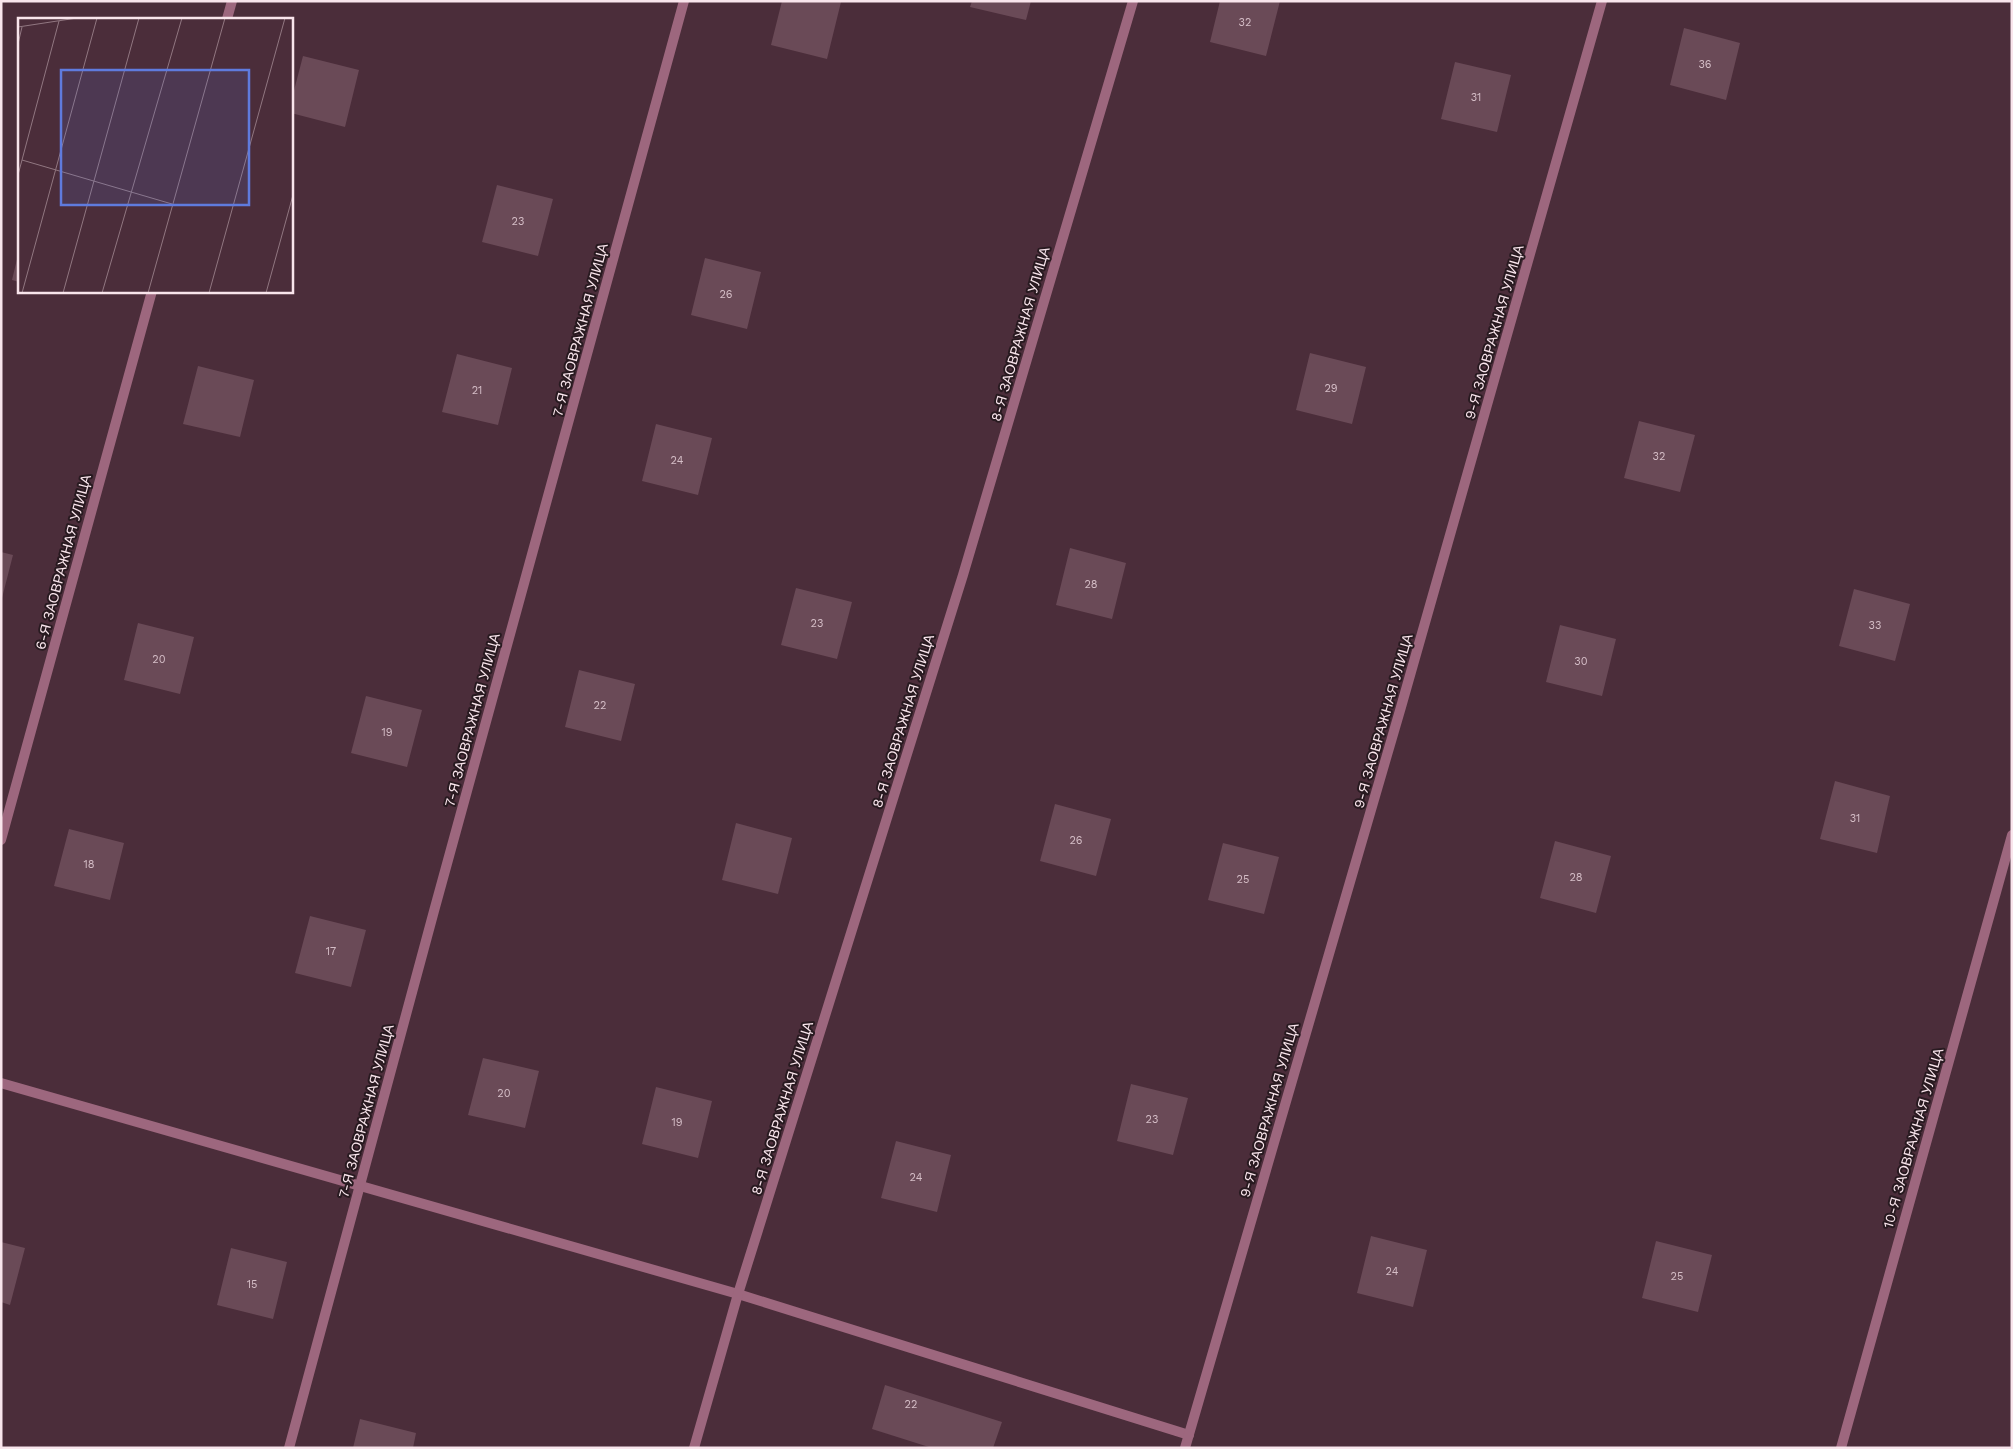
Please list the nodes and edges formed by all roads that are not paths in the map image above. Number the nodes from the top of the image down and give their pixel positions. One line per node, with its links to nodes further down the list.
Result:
1 (232, 1): 5 (street)
2 (684, 1): 10 (street, 7-Я ЗАОВРАЖНАЯ УЛИЦА)
3 (1133, 1): 11 (street, 8-Я ЗАОВРАЖНАЯ УЛИЦА)
4 (1602, 1): 12 (street, 9-Я ЗАОВРАЖНАЯ УЛИЦА)
5 (227, 18)
6 (152, 292): 8 (street, 6-Я ЗАОВРАЖНАЯ УЛИЦА)
7 (2012, 835): 16 (street, 10-Я ЗАОВРАЖНАЯ УЛИЦА)
8 (1, 840)
9 (1, 1083): 10 (street)
10 (360, 1185): 11 (street); 13 (street, 7-Я ЗАОВРАЖНАЯ УЛИЦА)
11 (738, 1294): 12 (street); 14 (street, 8-Я ЗАОВРАЖНАЯ УЛИЦА)
12 (1189, 1434): 15 (street, 9-Я ЗАОВРАЖНАЯ УЛИЦА)
13 (289, 1448)
14 (694, 1448)
15 (1185, 1448)
16 (1841, 1448)

